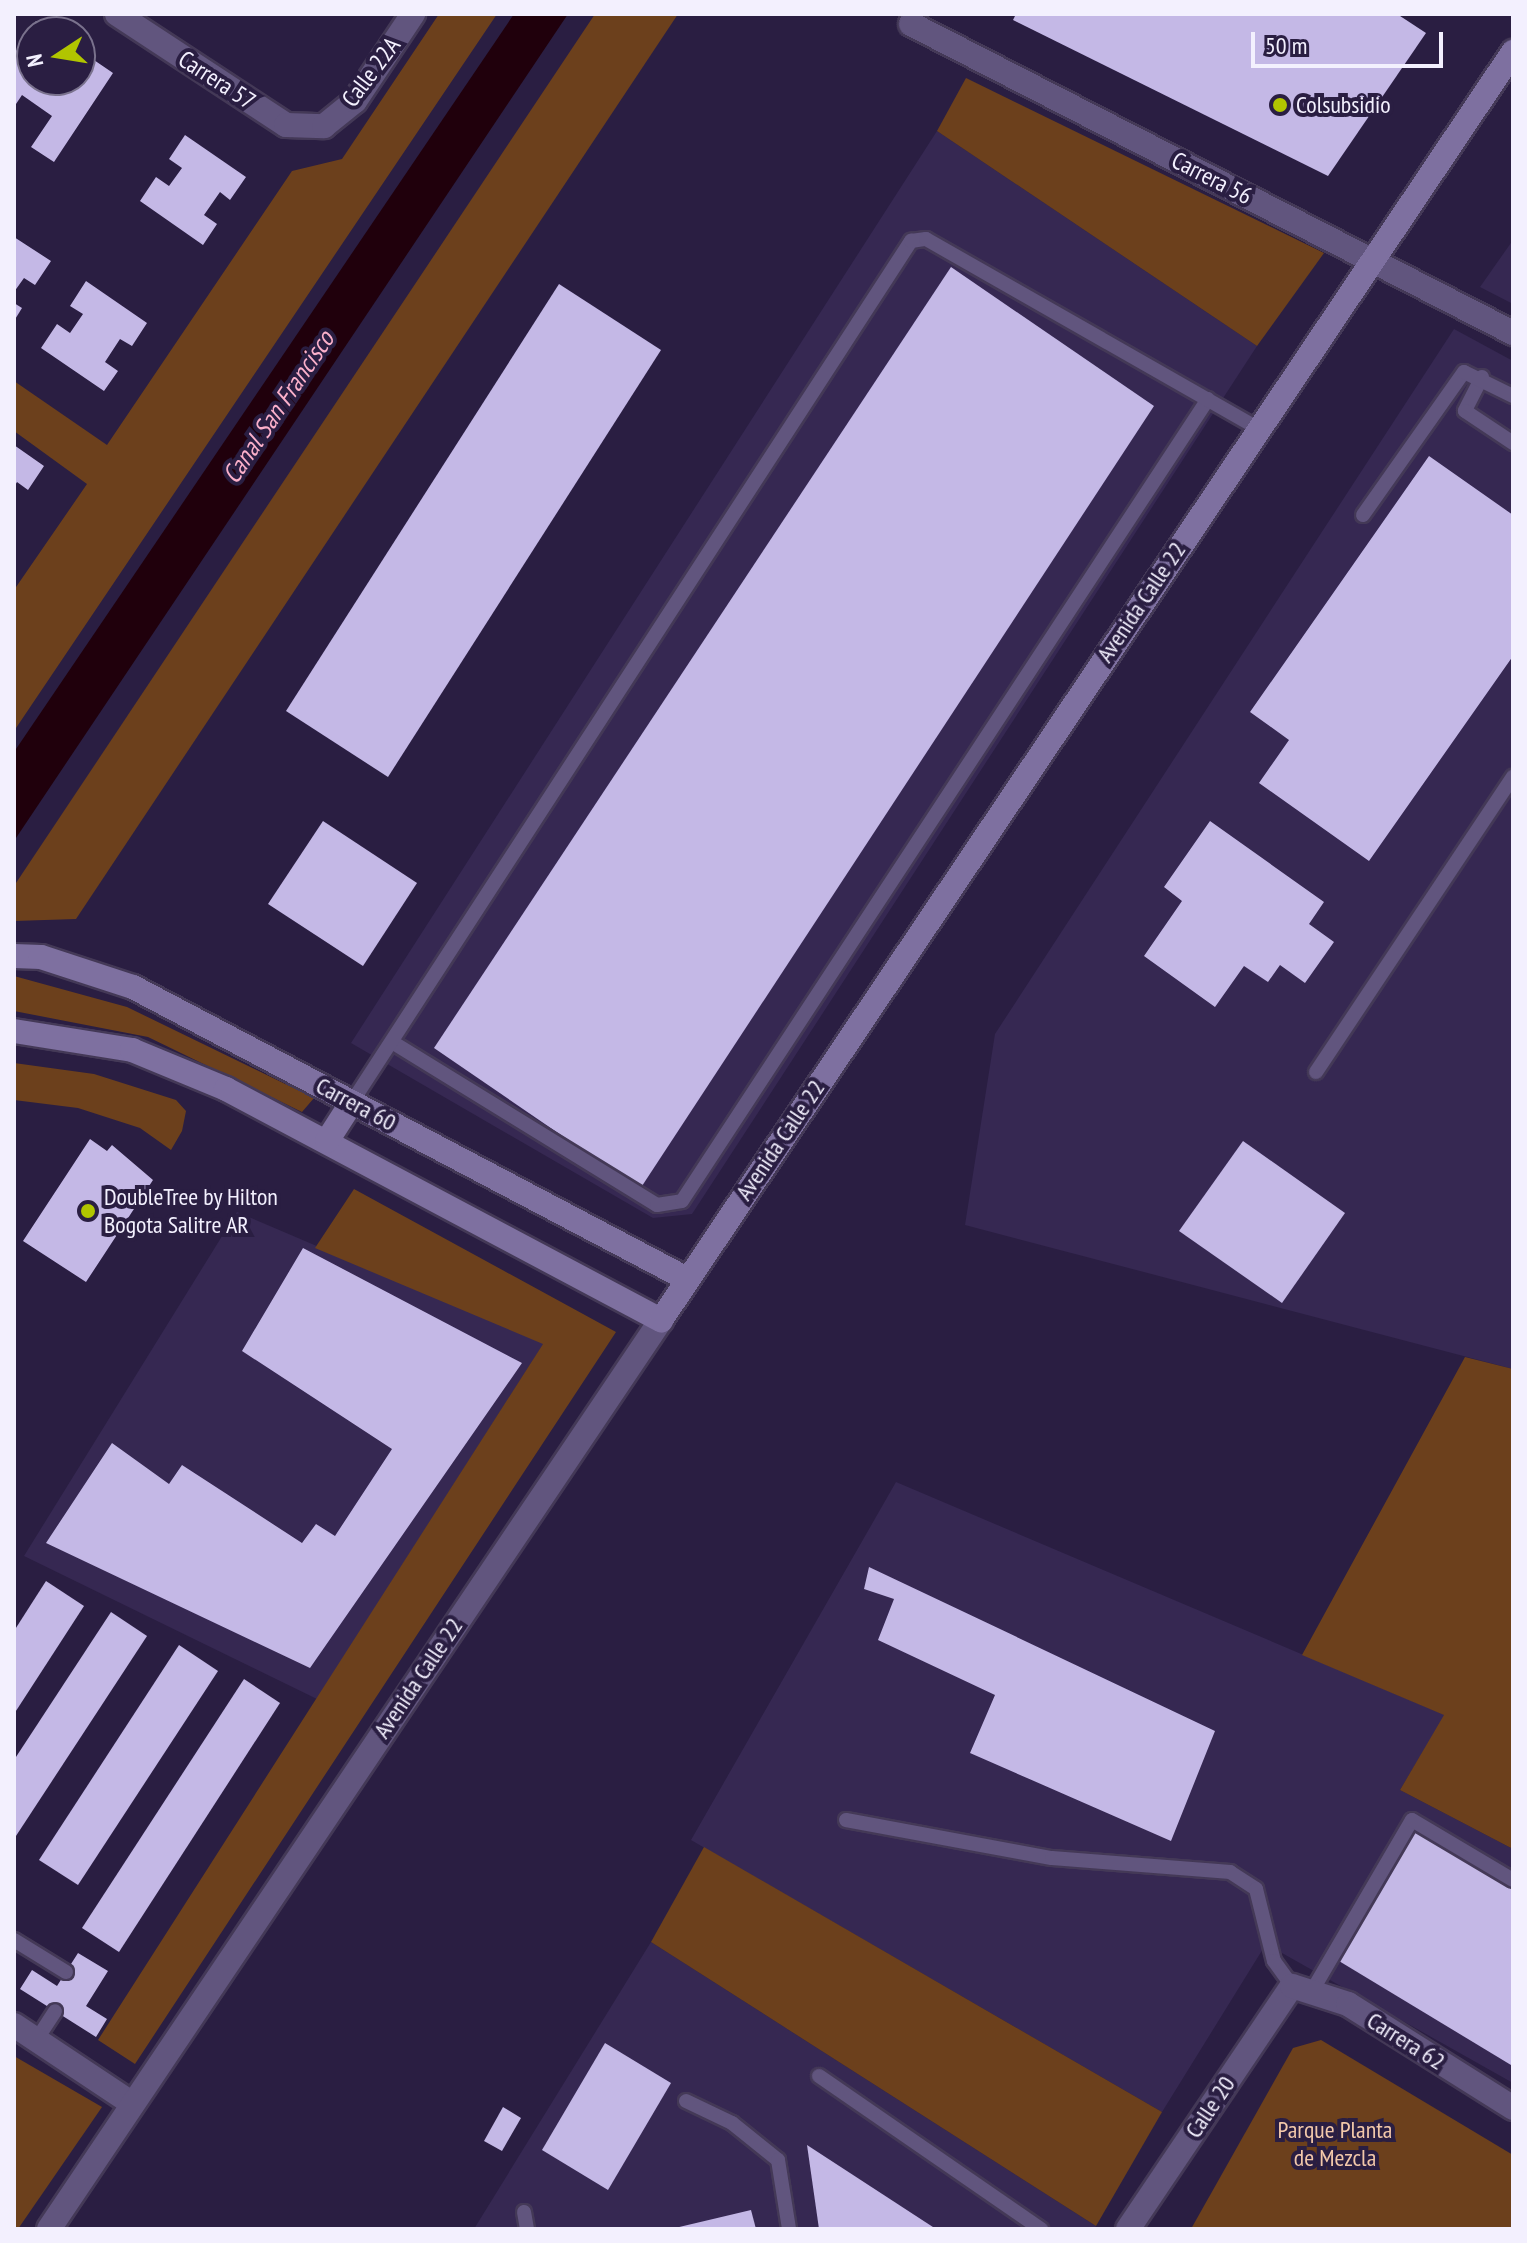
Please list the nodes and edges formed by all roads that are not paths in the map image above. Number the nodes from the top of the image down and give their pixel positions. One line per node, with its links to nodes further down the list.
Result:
1 (117, 14): 5 (street, Carrera 57)
2 (413, 14): 5 (street, Calle 22A)
3 (911, 24): 6 (street, Carrera 56)
4 (1513, 52): 6 (street, Avenida Calle 22)
5 (324, 126)
6 (1372, 259): 7 (street, Carrera 56); 11 (street, Avenida Calle 22)
7 (1513, 333)
8 (1482, 377): 9 (lane); 12 (lane); 13 (lane)
9 (1513, 396)
10 (1208, 399): 11 (lane); 17 (lane); 17 (lane)
11 (1258, 428): 21 (street, Avenida Calle 22)
12 (1513, 443)
13 (1363, 515)
14 (1513, 777): 18 (lane)
15 (14, 956): 19 (street, Carrera 60)
16 (14, 1031): 20 (street, Carrera 60)
17 (392, 1042): 19 (lane)
18 (1316, 1072)
19 (352, 1102): 20 (street); 21 (street, Carrera 60)
20 (327, 1141): 22 (street, Carrera 60)
21 (687, 1279): 22 (street, Avenida Calle 22)
22 (661, 1320): 33 (street, Avenida Calle 22)
23 (846, 1820): 27 (lane)
24 (1513, 1880): 27 (lane)
25 (14, 1940): 26 (lane)
26 (66, 1972)
27 (1302, 1989): 34 (street, Carrera 62); 40 (street, Calle 20)
28 (55, 2011): 30 (lane)
29 (14, 2025): 30 (street)
30 (37, 2039): 33 (street)
31 (819, 2076): 39 (lane)
32 (686, 2101): 38 (lane)
33 (130, 2102): 36 (street, Avenida Calle 22)
34 (1513, 2108)
35 (524, 2212): 37 (lane)
36 (49, 2229)
37 (527, 2229)
38 (789, 2229)
39 (1041, 2229)
40 (1128, 2229)

